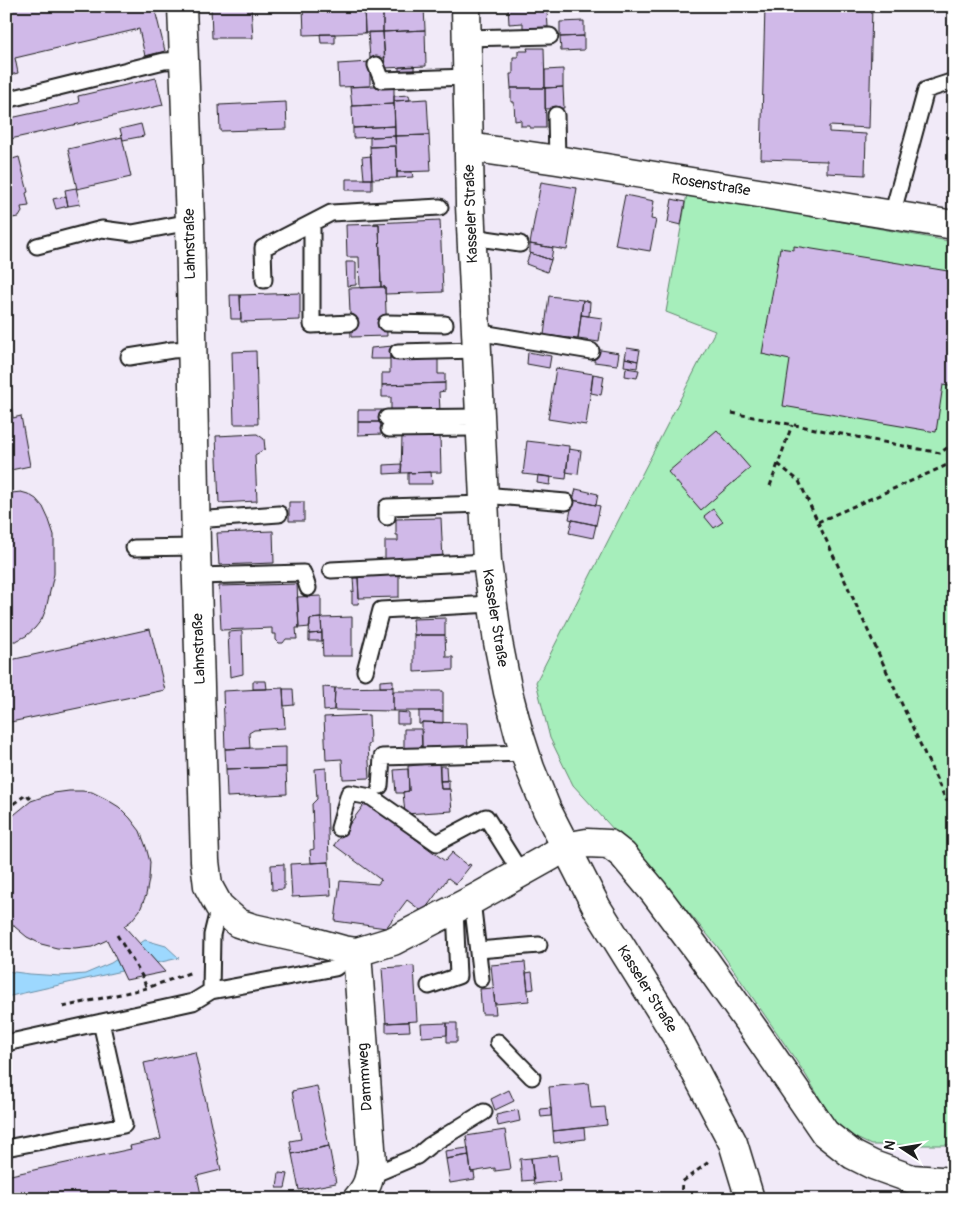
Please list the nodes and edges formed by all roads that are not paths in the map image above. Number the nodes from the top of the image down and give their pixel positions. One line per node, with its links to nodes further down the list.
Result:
1 (182, 6): 5 (street, Lahnstraße)
2 (466, 6): 4 (street, Kasseler Straße)
3 (550, 36): 4 (lane)
4 (466, 38): 7 (street, Kasseler Straße)
5 (183, 60): 9 (lane); 15 (street, Lahnstraße)
6 (376, 65): 7 (lane)
7 (467, 77): 11 (street, Kasseler Straße)
8 (954, 81): 14 (lane)
9 (6, 100)
10 (556, 115): 12 (lane)
11 (469, 147): 12 (street, Rosenstraße); 18 (street, Kasseler Straße)
12 (558, 160): 14 (street, Rosenstraße)
13 (440, 207): 16 (lane)
14 (892, 215): 17 (street, Rosenstraße)
15 (190, 222): 20 (lane); 26 (street, Lahnstraße)
16 (312, 223): 21 (lane); 22 (lane)
17 (954, 225)
18 (472, 237): 19 (lane); 25 (street, Kasseler Straße)
19 (520, 244)
20 (38, 246)
21 (264, 280)
22 (350, 323)
23 (386, 323): 24 (lane)
24 (445, 324)
25 (477, 341): 27 (lane); 28 (lane); 30 (street, Kasseler Straße)
26 (192, 349): 29 (lane); 36 (street, Lahnstraße)
27 (590, 351)
28 (398, 352)
29 (128, 357)
30 (480, 422): 31 (lane); 32 (street, Kasseler Straße)
31 (388, 423)
32 (484, 500): 33 (lane); 35 (lane); 39 (street, Kasseler Straße)
33 (566, 502)
34 (280, 514): 36 (lane)
35 (387, 517)
36 (195, 520): 37 (street, Lahnstraße)
37 (196, 547): 38 (lane); 41 (street, Lahnstraße)
38 (134, 548)
39 (487, 562): 40 (lane); 43 (street, Kasseler Straße)
40 (331, 570)
41 (196, 576): 42 (lane); 51 (street, Lahnstraße)
42 (308, 588)
43 (492, 604): 44 (lane); 45 (street, Kasseler Straße)
44 (365, 671)
45 (526, 753): 46 (lane); 48 (street, Kasseler Straße)
46 (380, 786)
47 (339, 828): 49 (lane)
48 (565, 847): 49 (street, Lahnstraße); 64 (street); 66 (street, Kasseler Straße)
49 (521, 873): 50 (street, Lahnstraße)
50 (463, 905): 53 (lane); 54 (street, Lahnstraße); 56 (lane)
51 (219, 906): 54 (street, Lahnstraße); 57 (lane)
52 (539, 945): 53 (lane)
53 (478, 950): 55 (lane)
54 (357, 952): 57 (lane); 65 (street, Dammweg)
55 (480, 979)
56 (429, 986)
57 (211, 991): 58 (lane)
58 (101, 1022): 60 (lane); 63 (lane)
59 (498, 1042): 61 (lane)
60 (6, 1043)
61 (532, 1077)
62 (484, 1112): 65 (lane)
63 (6, 1148)
64 (954, 1182)
65 (364, 1187)
66 (750, 1199)

